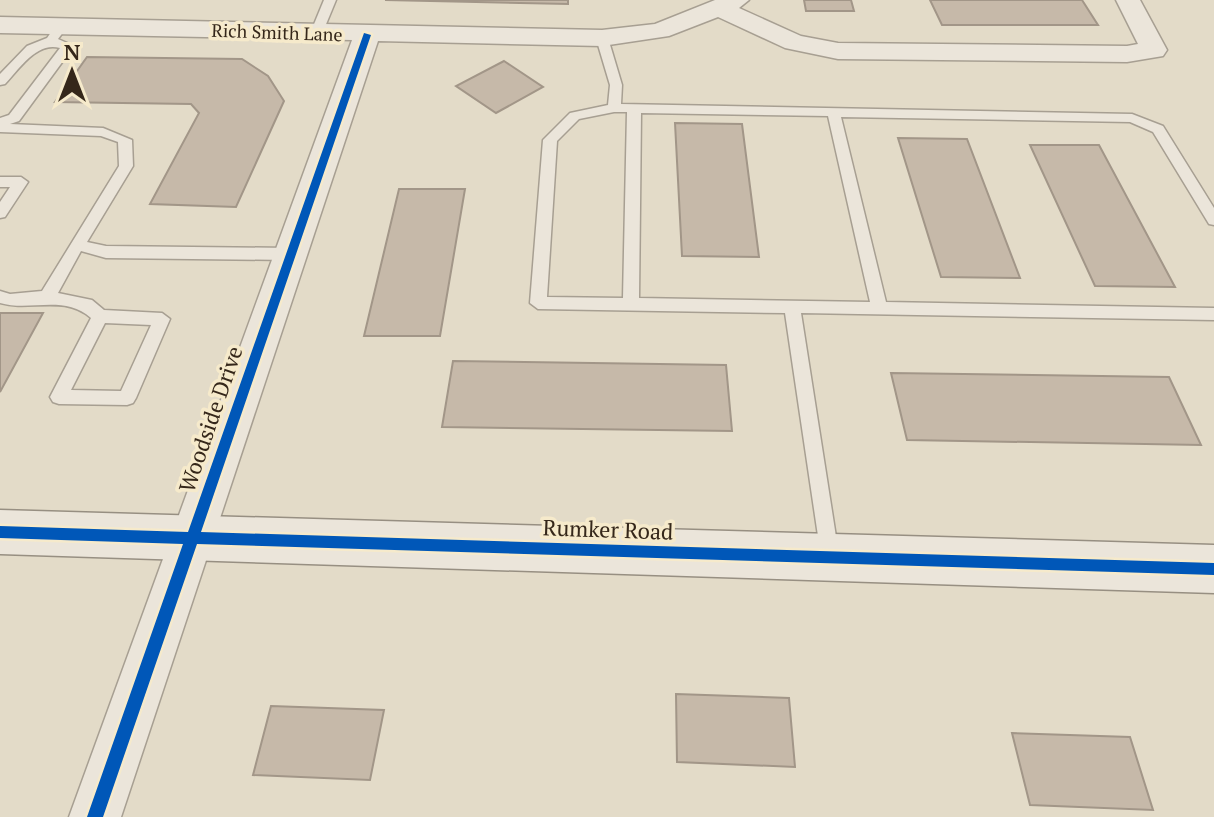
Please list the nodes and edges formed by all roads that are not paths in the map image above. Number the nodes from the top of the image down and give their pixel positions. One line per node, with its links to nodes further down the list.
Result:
1 (330, 0): 6 (lane)
2 (1128, 0): 3 (street)
3 (730, 4): 8 (street, Rich Smith Lane)
4 (0, 25): 5 (street, Rich Smith Lane)
5 (57, 33): 6 (street, Rich Smith Lane); 9 (lane); 13 (lane)
6 (316, 34): 7 (street, Rich Smith Lane)
7 (367, 35): 8 (street, Rich Smith Lane); 18 (street, Woodside Drive)
8 (602, 38): 10 (lane)
9 (0, 81)
10 (614, 108): 11 (lane); 21 (lane)
11 (634, 108): 12 (lane); 21 (lane)
12 (834, 114): 16 (lane); 23 (lane)
13 (0, 126): 17 (lane)
14 (0, 182): 15 (lane)
15 (0, 213)
16 (1214, 220)
17 (77, 245): 18 (lane); 20 (lane)
18 (289, 254): 27 (street, Woodside Drive)
19 (0, 297): 20 (lane)
20 (47, 297): 25 (lane)
21 (631, 305): 22 (lane)
22 (792, 308): 23 (lane); 28 (lane)
23 (880, 310): 24 (lane)
24 (1214, 314)
25 (100, 316): 25 (lane)
26 (0, 532): 27 (street, Rumker Road)
27 (190, 536): 28 (street, Rumker Road); 30 (street, Woodside Drive)
28 (829, 556): 29 (street, Rumker Road)
29 (1214, 569)
30 (95, 817)

